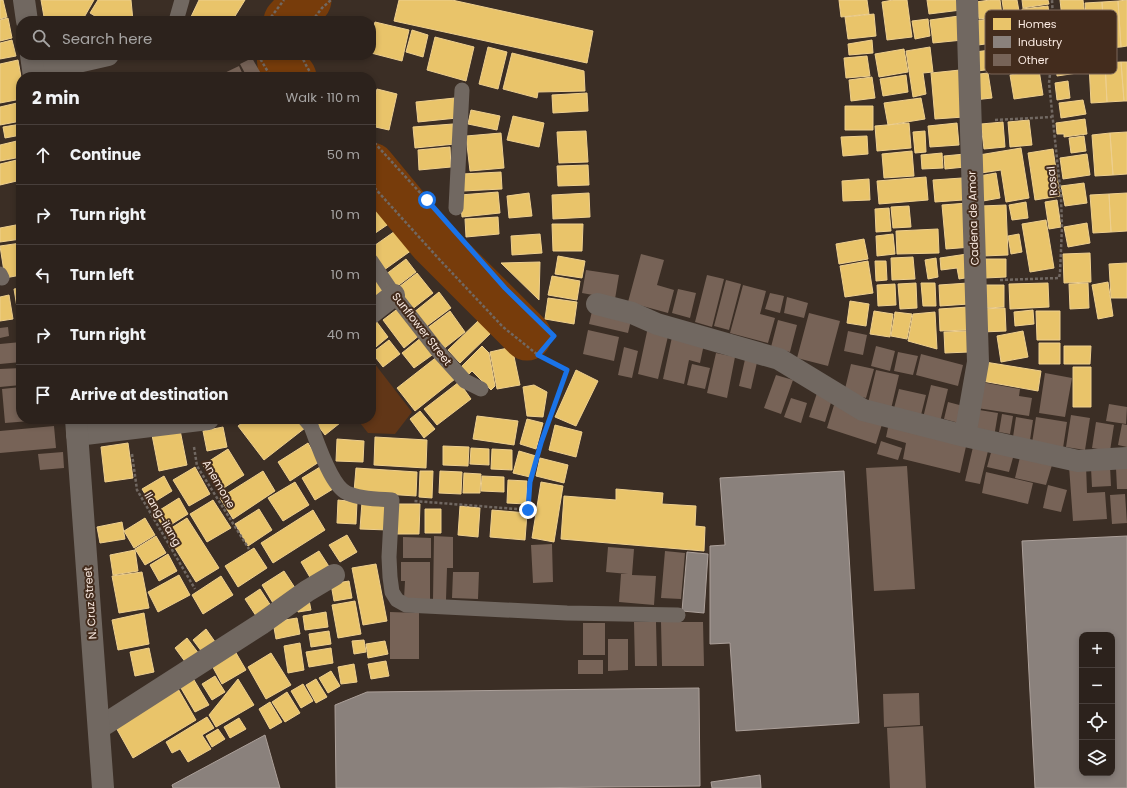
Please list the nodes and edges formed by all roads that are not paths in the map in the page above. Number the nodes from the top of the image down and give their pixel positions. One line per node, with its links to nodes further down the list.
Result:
1 (182, 0): 3 (lane)
2 (966, 0): 16 (street, Cadena de Amor)
3 (177, 16)
4 (79, 60): 5 (street)
5 (33, 68)
6 (462, 90): 7 (lane)
7 (456, 208)
8 (376, 268): 9 (lane, Sunflower Street)
9 (394, 295): 11 (street); 12 (lane, Sunflower Street)
10 (597, 304): 16 (street)
11 (376, 309)
12 (481, 389)
13 (168, 424): 15 (street)
14 (310, 424): 19 (lane)
15 (76, 427): 20 (street, N. Cruz Street)
16 (965, 436): 17 (street)
17 (1127, 458)
18 (334, 575): 20 (street)
19 (678, 615)
20 (99, 728): 21 (street, N. Cruz Street)
21 (103, 788)

